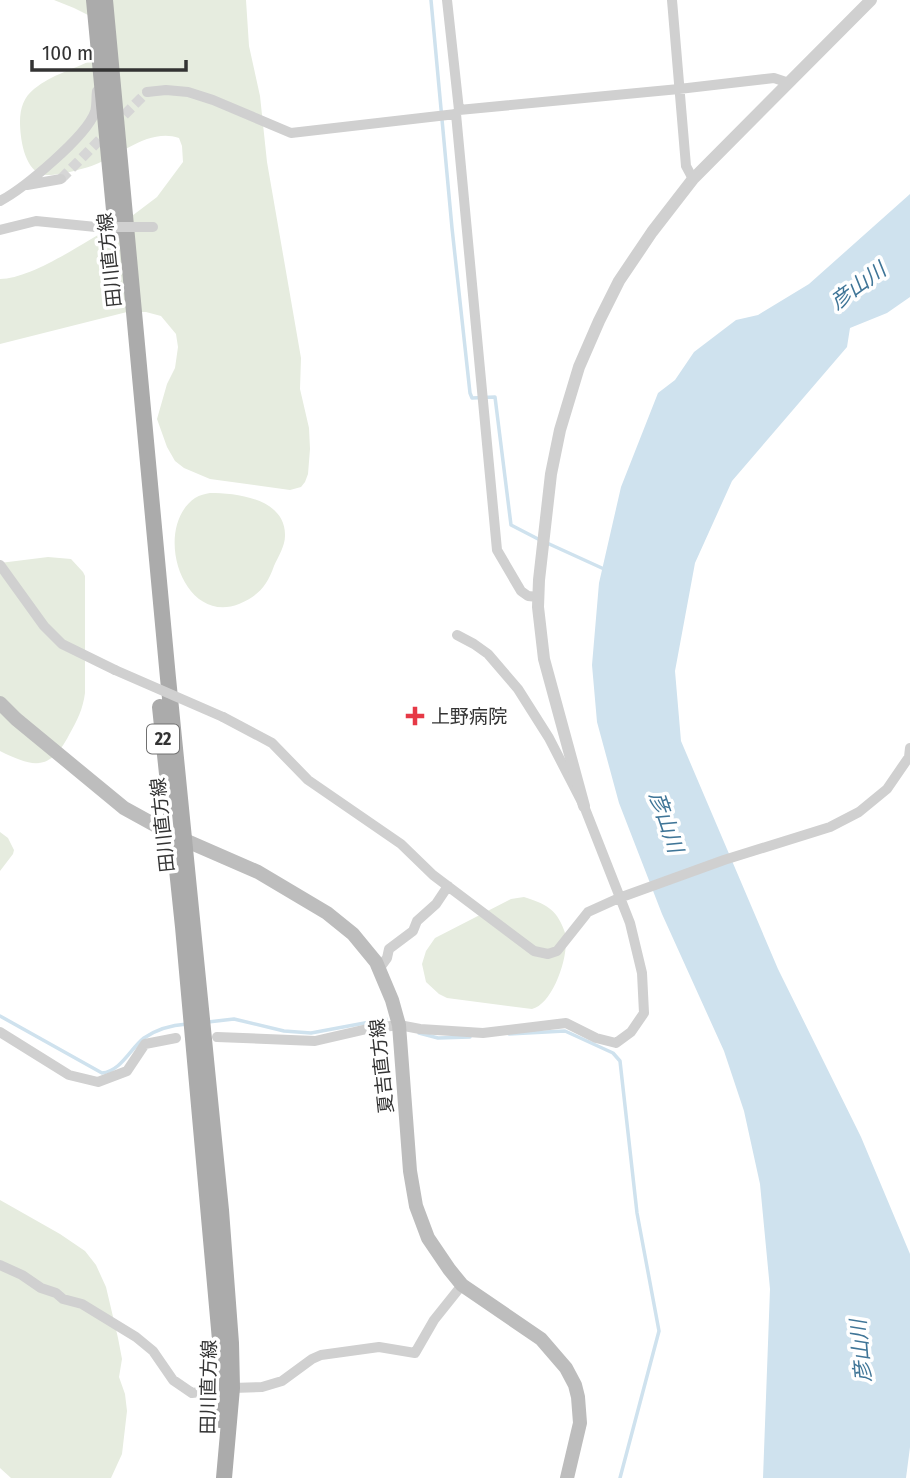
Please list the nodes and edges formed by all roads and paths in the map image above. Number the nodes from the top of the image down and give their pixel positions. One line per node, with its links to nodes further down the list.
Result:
1 (94, 0): 6 (main road, 田川直方線 / 22)
2 (105, 0): 23 (main road, 田川直方線 / 22)
3 (447, 0): 10 (street)
4 (672, 0): 8 (street)
5 (872, 0): 7 (street)
6 (99, 64): 13 (street); 23 (main road, 田川直方線 / 22)
7 (789, 83): 8 (street); 12 (street)
8 (680, 89): 10 (street); 12 (street)
9 (147, 92): 10 (street)
10 (458, 112): 18 (street)
11 (61, 178): 13 (street)
12 (693, 179): 18 (street)
13 (26, 185): 14 (street)
14 (0, 201)
15 (153, 226): 16 (street, bridge)
16 (0, 230)
17 (0, 565): 24 (street, bridge)
18 (538, 597): 22 (street)
19 (457, 635): 22 (street)
20 (0, 703): 23 (main road, 夏吉直方線)
21 (910, 748): 25 (street)
22 (584, 806): 25 (street)
23 (179, 837): 26 (main road, 夏吉直方線); 33 (main road, 田川直方線 / 22)
24 (448, 886): 25 (street); 26 (street)
25 (619, 898): 27 (street)
26 (379, 969): 27 (main road, 夏吉直方線)
27 (399, 1025): 29 (street); 32 (main road, 夏吉直方線)
28 (0, 1032): 30 (street)
29 (217, 1037)
30 (176, 1038)
31 (0, 1265): 33 (street)
32 (462, 1285): 33 (street); 36 (main road, 夏吉直方線)
33 (227, 1389): 34 (main road, 田川直方線 / 22); 35 (main road, 田川直方線 / 22)
34 (214, 1478)
35 (224, 1478)
36 (567, 1478)

